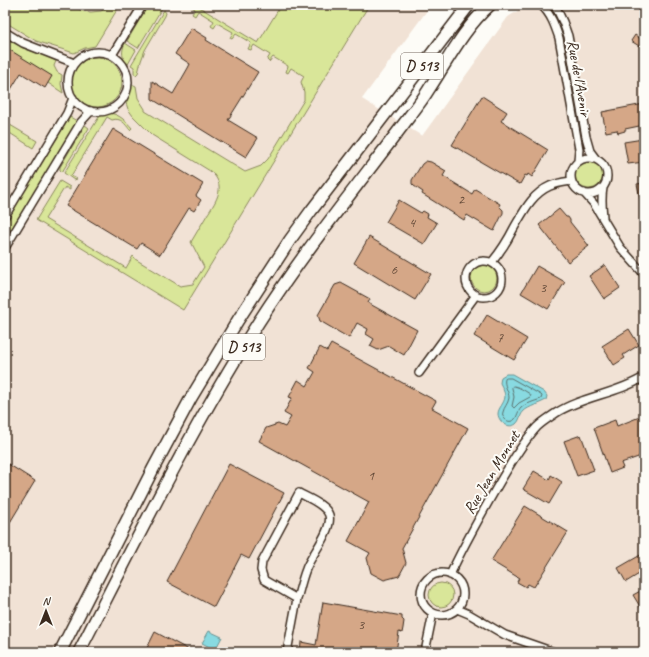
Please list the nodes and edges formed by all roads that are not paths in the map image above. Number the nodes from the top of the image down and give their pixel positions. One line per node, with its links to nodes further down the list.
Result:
1 (143, 5): 7 (street)
2 (469, 5): 28 (main road, D 513)
3 (490, 5): 29 (main road, D 513)
4 (542, 5): 12 (street, Rue de l'Avenir)
5 (555, 5): 11 (street, Rue de l'Avenir)
6 (5, 32): 8 (street)
7 (112, 55): 8 (street); 10 (street)
8 (74, 63): 9 (street)
9 (72, 98): 10 (street); 16 (street)
10 (91, 111): 18 (street)
11 (596, 159): 12 (street); 14 (street)
12 (578, 161): 13 (street)
13 (571, 181): 15 (street); 19 (street)
14 (603, 188): 15 (street); 17 (street)
15 (584, 193): 17 (street)
16 (5, 216)
17 (603, 220): 20 (street)
18 (5, 248)
19 (492, 262): 21 (street); 21 (street)
20 (644, 274)
21 (476, 295): 22 (street)
22 (420, 373)
23 (644, 378): 24 (street, Rue Jean Monnet)
24 (450, 574): 26 (street); 27 (street)
25 (298, 599): 25 (street); 30 (street)
26 (457, 609): 27 (street); 32 (street)
27 (434, 613): 31 (street)
28 (60, 652)
29 (78, 652)
30 (287, 652)
31 (425, 652)
32 (554, 652)

